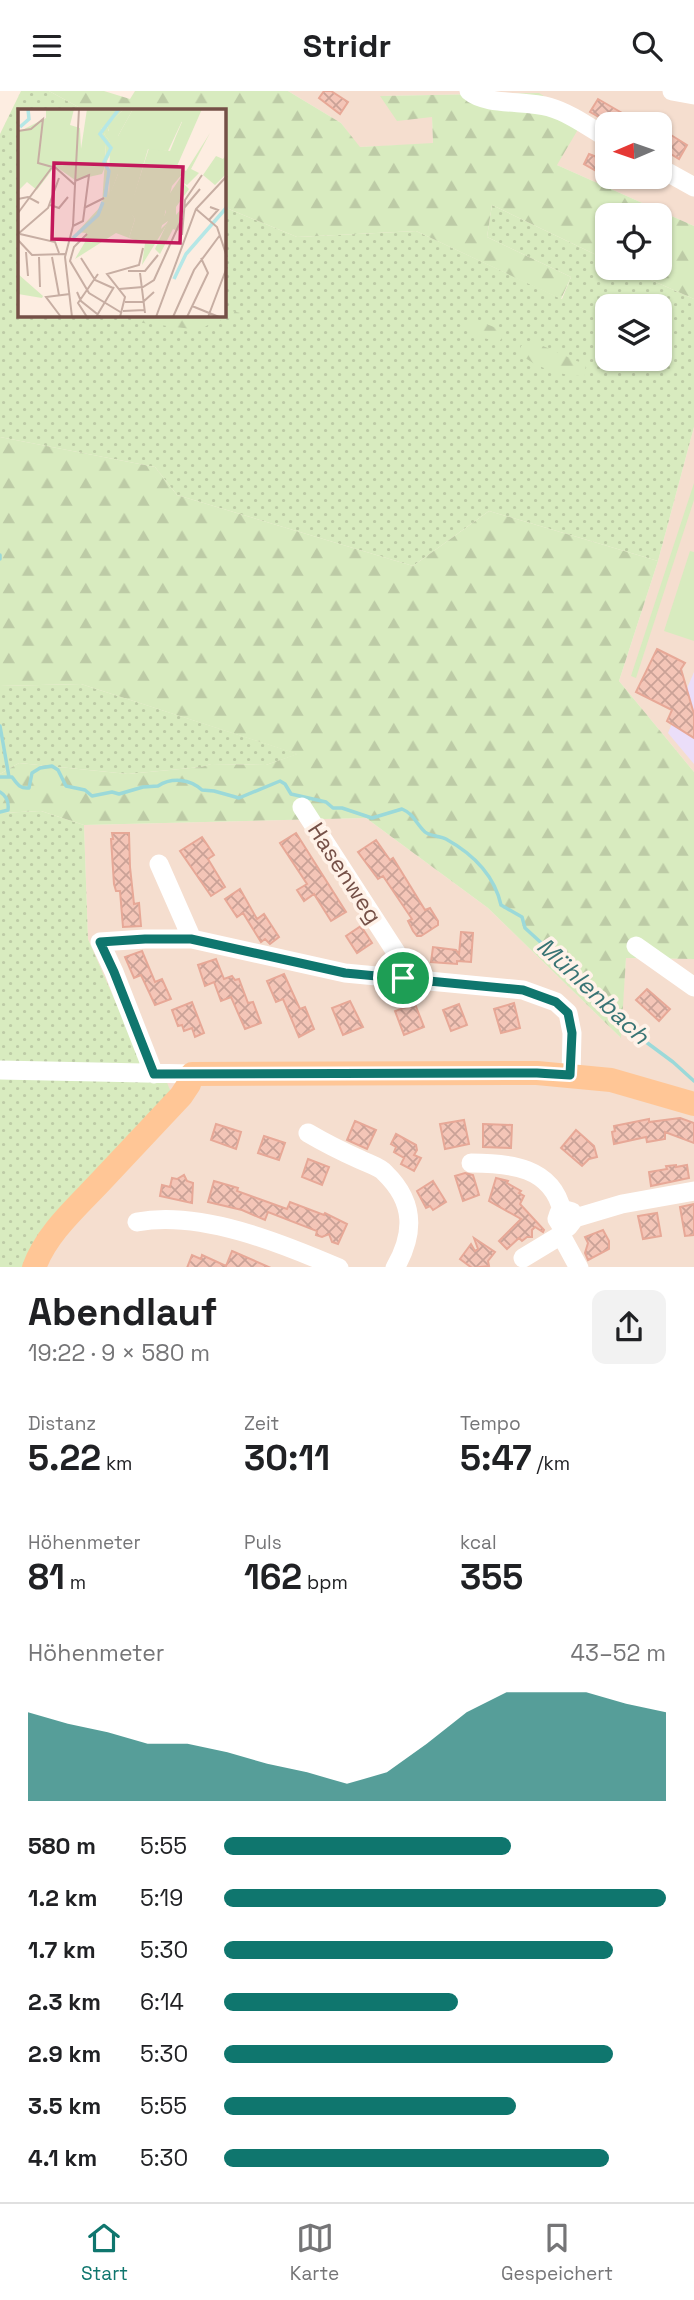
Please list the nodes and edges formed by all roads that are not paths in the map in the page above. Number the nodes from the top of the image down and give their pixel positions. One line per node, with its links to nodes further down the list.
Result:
1 (469, 91): 4 (street)
2 (672, 91): 3 (street)
3 (694, 95)
4 (595, 131)
5 (672, 175): 6 (street)
6 (694, 187)
7 (302, 807): 11 (street, Hasenweg)
8 (159, 864): 9 (street)
9 (191, 939): 11 (street); 14 (street)
10 (636, 946): 12 (street)
11 (403, 978): 16 (street)
12 (694, 987)
13 (0, 1070): 14 (street)
14 (154, 1074): 15 (street)
15 (192, 1074): 16 (main road); 24 (main road)
16 (570, 1075): 17 (main road)
17 (694, 1104)
18 (308, 1133): 26 (street)
19 (471, 1163): 22 (street)
20 (694, 1191): 22 (street)
21 (137, 1221): 25 (street)
22 (565, 1223): 23 (street); 27 (street)
23 (523, 1258)
24 (34, 1267)
25 (336, 1267)
26 (395, 1267)
27 (579, 1267)

